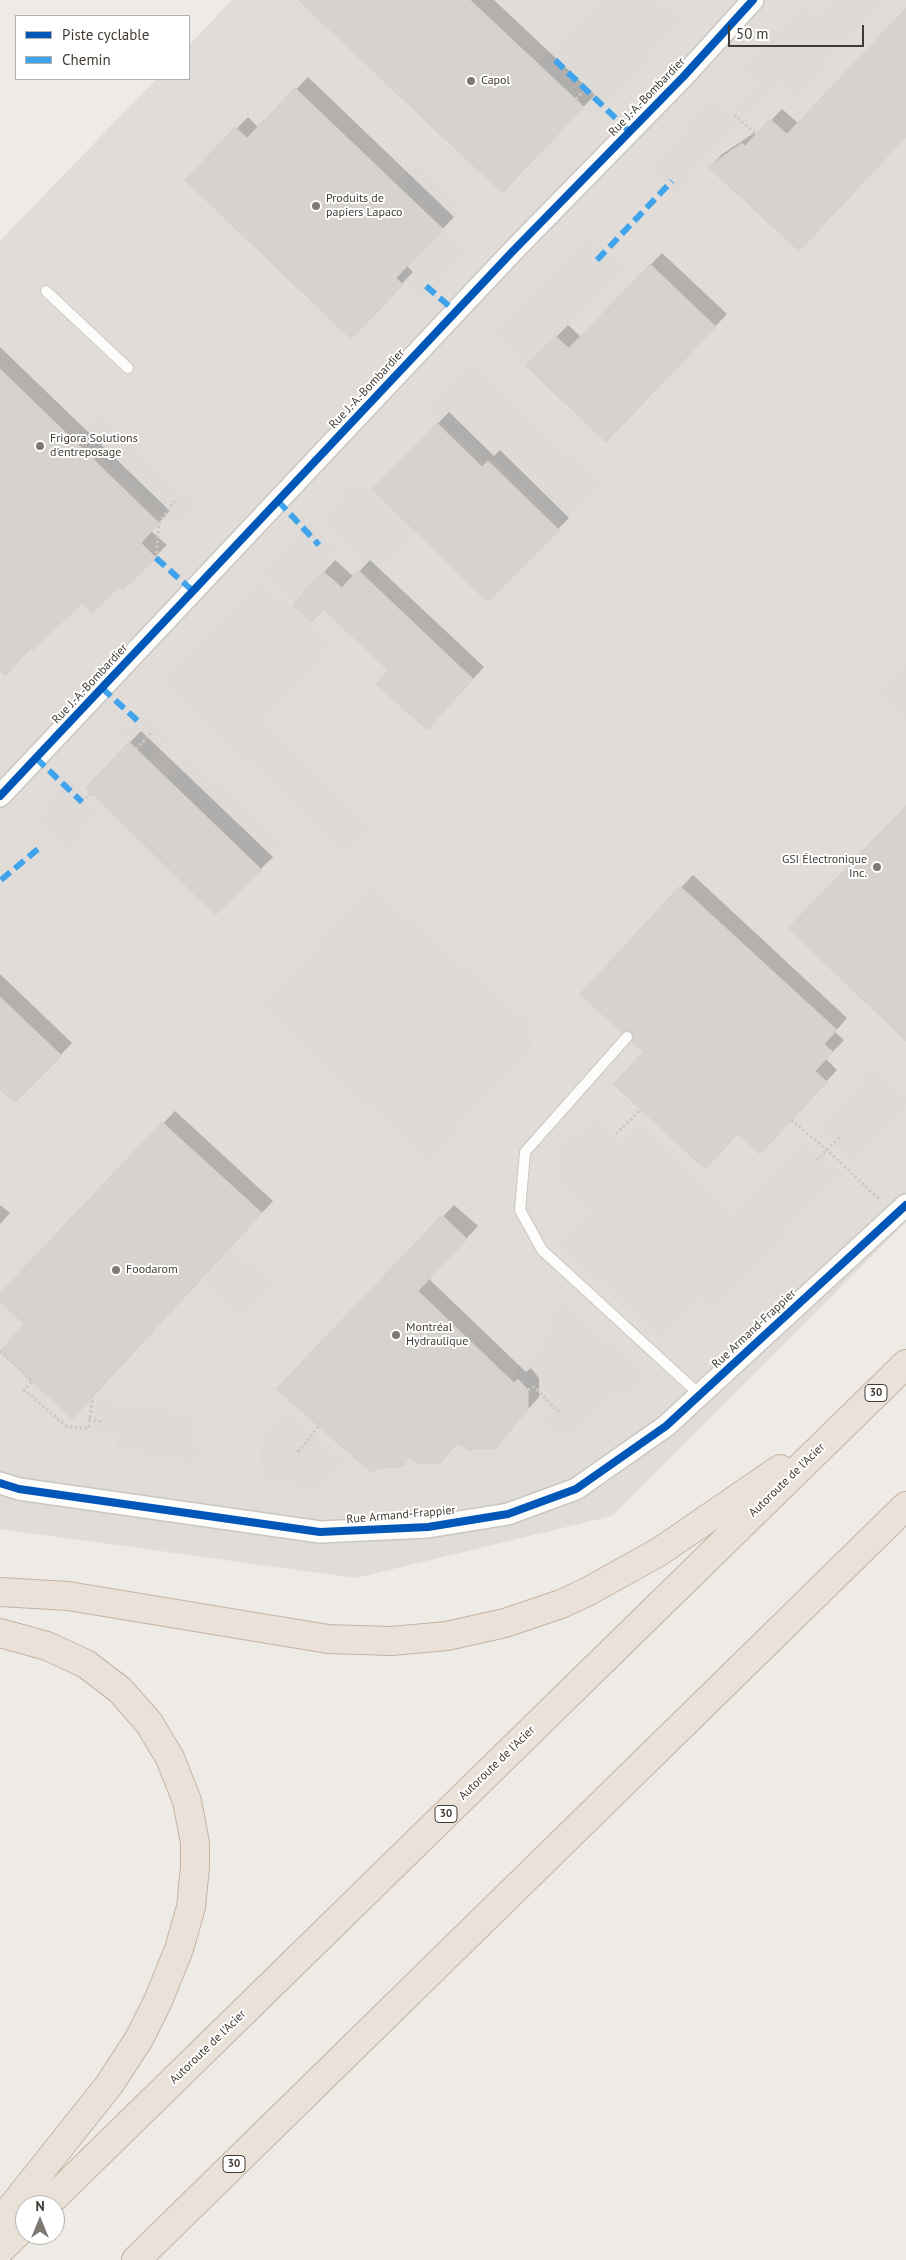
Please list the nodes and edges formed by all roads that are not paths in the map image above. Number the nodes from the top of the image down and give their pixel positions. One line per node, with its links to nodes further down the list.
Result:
1 (753, 0): 4 (street, Rue J.-A.-Bombardier)
2 (46, 291): 3 (lane)
3 (128, 368)
4 (0, 796)
5 (627, 1037): 8 (lane)
6 (906, 1205): 8 (street, Rue Armand-Frappier)
7 (906, 1364): 9 (highway, Autoroute de l'Acier / 30)
8 (700, 1395): 10 (street, Rue Armand-Frappier)
9 (847, 1423): 12 (highway); 14 (highway, Autoroute de l'Acier / 30)
10 (0, 1483)
11 (906, 1506): 18 (highway, 30)
12 (0, 1592)
13 (0, 1633): 15 (highway)
14 (56, 2195)
15 (0, 2222)
16 (15, 2236): 17 (highway)
17 (0, 2250)
18 (136, 2260)

